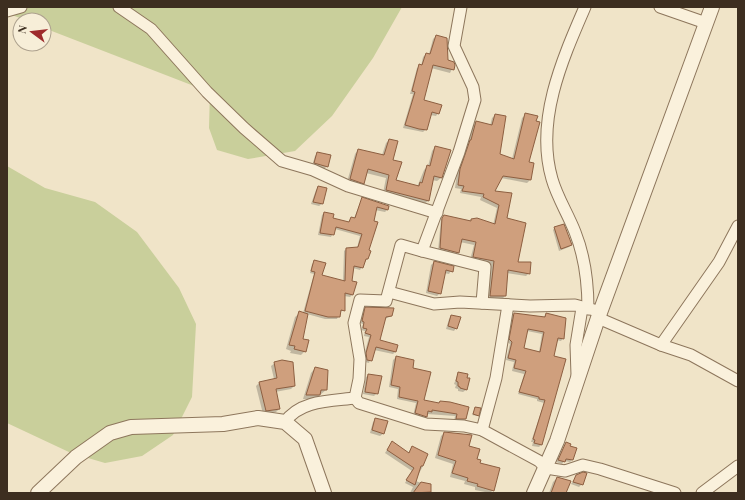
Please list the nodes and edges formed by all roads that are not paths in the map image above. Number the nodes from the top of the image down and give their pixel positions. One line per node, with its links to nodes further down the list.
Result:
1 (21, 7): 7 (street)
2 (119, 7): 9 (street)
3 (461, 7): 9 (street)
4 (585, 7): 15 (street)
5 (660, 7): 8 (street)
6 (712, 7): 8 (street)
7 (7, 11)
8 (706, 23): 15 (street)
9 (437, 213): 11 (street)
10 (738, 226): 16 (street)
11 (422, 251): 12 (street); 13 (street)
12 (389, 292): 13 (street); 19 (street)
13 (482, 303): 14 (street)
14 (508, 305): 15 (street); 21 (street)
15 (592, 311): 16 (street); 17 (street); 17 (street)
16 (661, 345): 18 (street)
17 (578, 381): 23 (street)
18 (738, 381)
19 (356, 398): 20 (street); 21 (street)
20 (285, 422): 24 (street); 25 (street)
21 (482, 430): 23 (street)
22 (738, 466): 28 (street)
23 (546, 468): 26 (street); 27 (street)
24 (38, 493)
25 (324, 493)
26 (534, 493)
27 (674, 493)
28 (702, 493)

